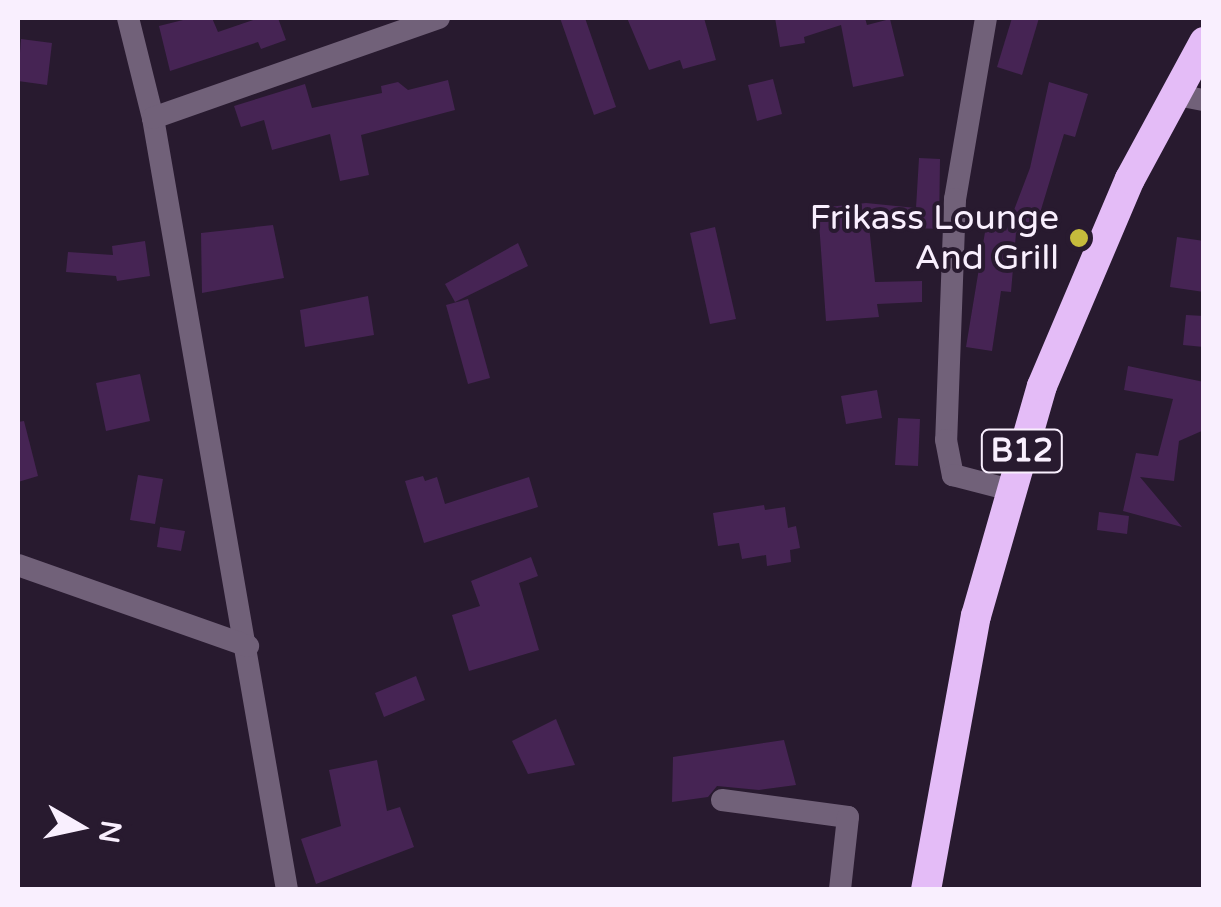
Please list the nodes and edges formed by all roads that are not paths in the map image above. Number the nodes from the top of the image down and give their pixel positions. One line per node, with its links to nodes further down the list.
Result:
1 (128, 18): 7 (street)
2 (440, 18): 7 (street)
3 (986, 18): 8 (street)
4 (1204, 42): 5 (highway, B12)
5 (1172, 94): 6 (street); 8 (highway, B12)
6 (1204, 100)
7 (152, 118): 10 (street)
8 (1010, 490): 14 (highway, B12)
9 (18, 565): 10 (street)
10 (248, 646): 12 (street)
11 (722, 800): 13 (street)
12 (287, 890)
13 (840, 890)
14 (926, 890)

